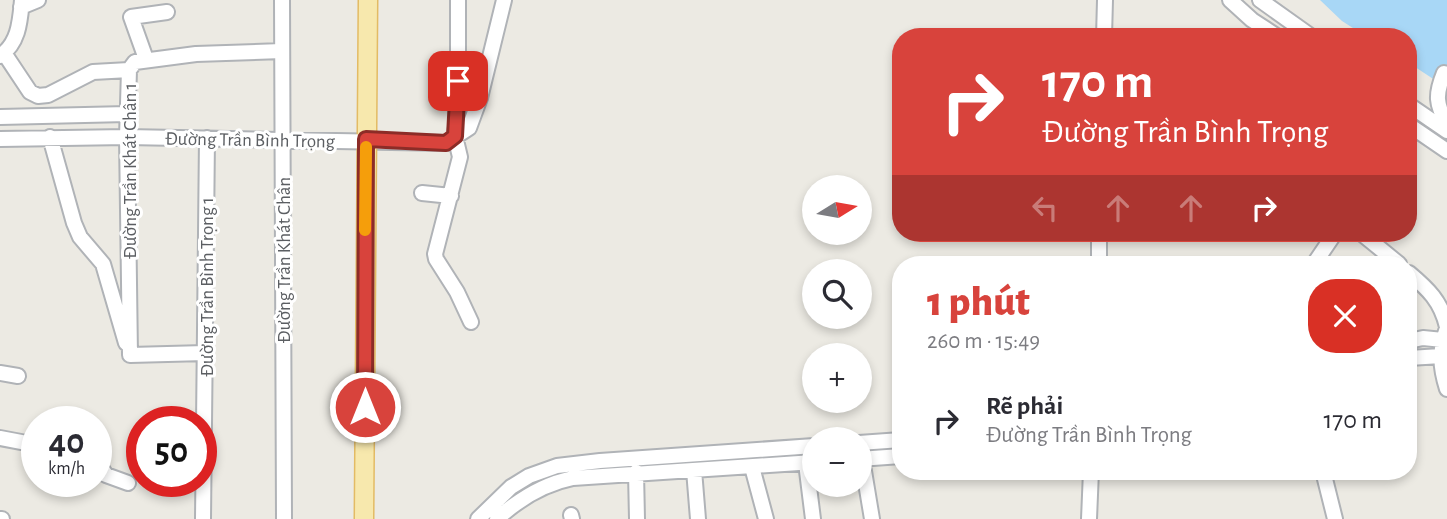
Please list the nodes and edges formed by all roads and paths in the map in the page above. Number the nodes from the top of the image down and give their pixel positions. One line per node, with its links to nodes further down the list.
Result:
1 (38, 0): 10 (street)
2 (282, 0): 16 (street, Đường Trần Khát Chân)
3 (368, 0): 32 (main road)
4 (458, 0): 27 (street)
5 (504, 0): 27 (street)
6 (1105, 0): 12 (street)
7 (1230, 0): 13 (street)
8 (1253, 0): 14 (street)
9 (1260, 0): 15 (street)
10 (21, 4): 17 (street)
11 (167, 12): 18 (street)
12 (1104, 28)
13 (1266, 28)
14 (1276, 28)
15 (1299, 28)
16 (282, 51): 18 (street, Đường Trần Khát Chân 1); 33 (street, Đường Trần Khát Chân)
17 (2, 55): 19 (street)
18 (146, 60): 19 (street, Đường Trần Khát Chân 1)
19 (130, 70): 22 (street, Đường Trần Khát Chân 1)
20 (1444, 73): 24 (street)
21 (1417, 111): 25 (street)
22 (127, 114): 23 (street); 29 (street, Đường Trần Khát Chân 1)
23 (0, 117)
24 (1447, 124)
25 (1447, 131)
26 (1417, 132): 34 (street)
27 (455, 136): 32 (street, Đường Trần Bình Trọng); 36 (street)
28 (50, 137): 29 (street, Đường Trần Bình Trọng); 31 (street, Đường Trần Bình Trọng); 44 (street)
29 (127, 137): 30 (street, Đường Trần Bình Trọng); 44 (street, Đường Trần Khát Chân 1)
30 (207, 138): 33 (street, Đường Trần Bình Trọng); 43 (street, Đường Trần Bình Trọng 1)
31 (0, 139)
32 (366, 139): 33 (street, Đường Trần Bình Trọng); 67 (main road)
33 (283, 140): 66 (street, Đường Trần Khát Chân)
34 (1447, 151)
35 (422, 193): 36 (street)
36 (451, 196): 40 (street)
37 (1372, 242): 38 (street)
38 (1389, 256)
39 (1417, 280): 41 (street)
40 (471, 321)
41 (1446, 332): 42 (street); 45 (street)
42 (1417, 339)
43 (205, 354): 44 (street); 65 (street, Đường Trần Bình Trọng 1)
44 (130, 355)
45 (1441, 356): 46 (street); 49 (street)
46 (1417, 358)
47 (0, 373): 48 (street)
48 (18, 376)
49 (1447, 389)
50 (0, 438): 52 (street)
51 (892, 441): 53 (street)
52 (21, 442)
53 (872, 442)
54 (802, 447): 68 (street)
55 (892, 457): 56 (street)
56 (872, 458)
57 (802, 464): 58 (street)
58 (752, 467): 59 (street); 72 (street)
59 (694, 470): 60 (street); 71 (street)
60 (636, 472): 69 (street); 70 (street)
61 (1091, 480): 75 (street)
62 (1325, 480): 76 (street)
63 (812, 497): 73 (street)
64 (868, 497): 74 (street)
65 (203, 519)
66 (284, 519)
67 (364, 519)
68 (478, 519)
69 (496, 519)
70 (637, 519)
71 (698, 519)
72 (766, 519)
73 (813, 519)
74 (872, 519)
75 (1089, 519)
76 (1335, 519)

